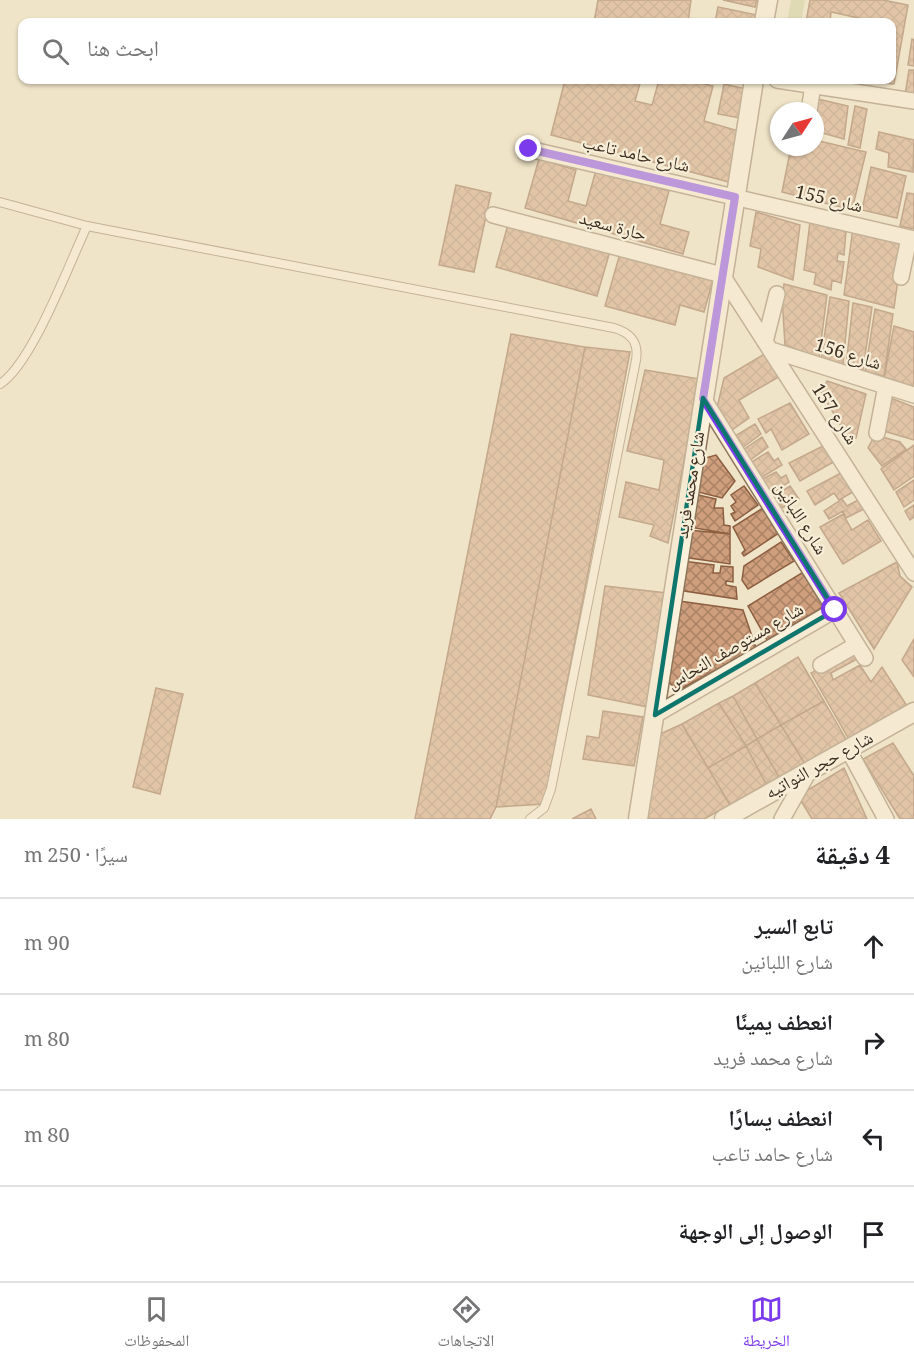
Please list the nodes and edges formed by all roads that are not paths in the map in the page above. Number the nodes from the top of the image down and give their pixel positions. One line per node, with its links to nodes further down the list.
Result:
1 (768, 0): 2 (street)
2 (765, 18)
3 (753, 84): 9 (street, شارع محمد فريد)
4 (806, 84): 5 (street)
5 (813, 85): 6 (street); 7 (street)
6 (914, 101)
7 (810, 102)
8 (529, 149): 9 (street, شارع حامد تاعب)
9 (735, 197): 13 (street, شارع 155); 14 (street, شارع محمد فريد)
10 (0, 202): 12 (lane)
11 (493, 215): 14 (street, حارة سعيد)
12 (87, 226): 18 (lane); 33 (lane)
13 (911, 238): 15 (street)
14 (723, 275): 17 (street, شارع 157); 21 (street, شارع محمد فريد)
15 (901, 277)
16 (777, 294): 17 (street)
17 (768, 346): 19 (street, شارع 156); 23 (street, شارع 157)
18 (0, 384)
19 (886, 387): 20 (street, شارع 156); 22 (street)
20 (914, 395)
21 (703, 399): 24 (street, شارع اللبانين); 29 (street, شارع محمد فريد)
22 (877, 433)
23 (914, 573)
24 (835, 610): 25 (street, شارع اللبانين); 29 (street, شارع مستوصف النحاس)
25 (856, 645): 26 (street, شارع اللبانين); 27 (street)
26 (865, 658)
27 (821, 665)
28 (914, 712): 30 (street, شارع حجر النواتيه)
29 (655, 715): 34 (street, شارع محمد فريد)
30 (848, 749): 31 (street, شارع حجر النواتيه); 38 (street)
31 (809, 771): 32 (street, شارع حجر النواتيه); 37 (street)
32 (758, 800): 35 (street, شارع حجر النواتيه); 36 (street)
33 (530, 819)
34 (638, 819)
35 (724, 819)
36 (747, 819)
37 (782, 819)
38 (886, 819)

